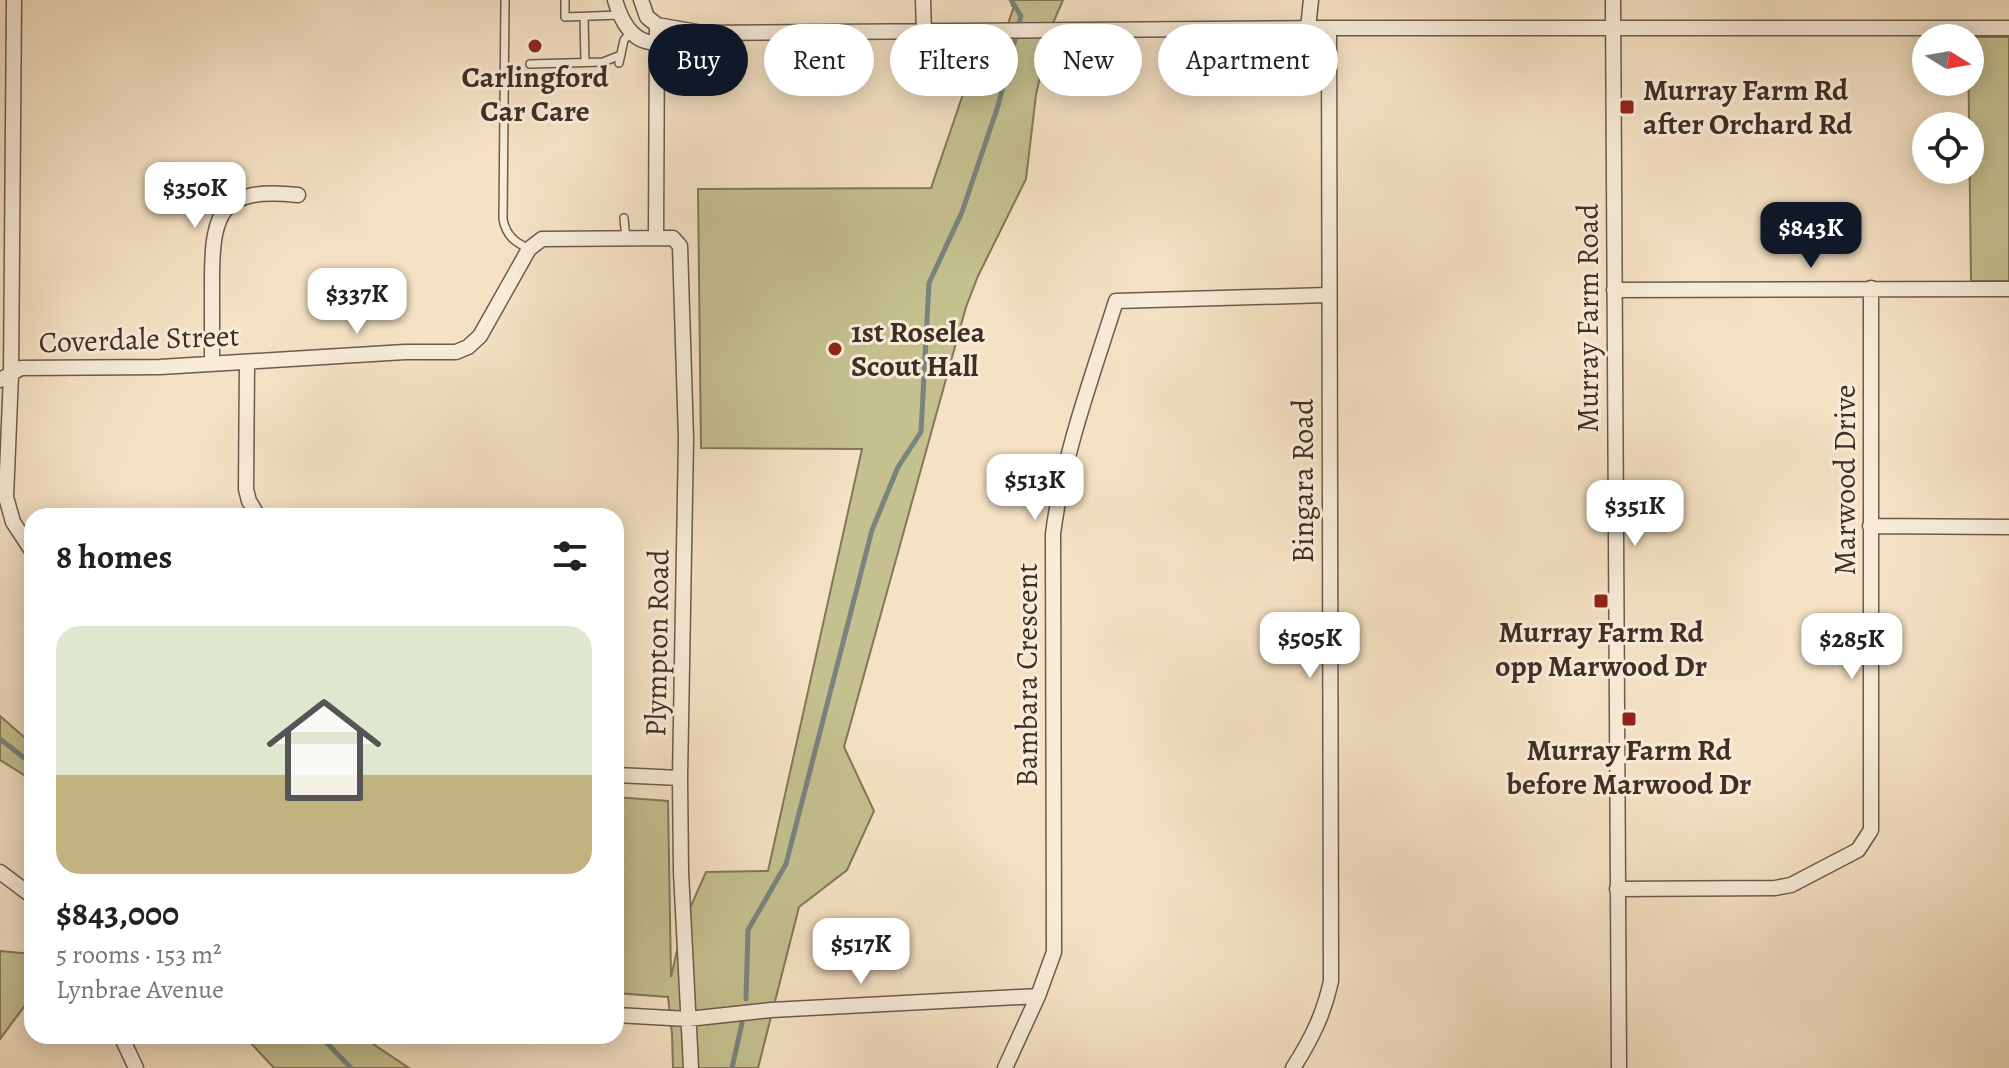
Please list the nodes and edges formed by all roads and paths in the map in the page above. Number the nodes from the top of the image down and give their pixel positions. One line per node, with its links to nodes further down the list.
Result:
1 (14, 0): 37 (street)
2 (505, 0): 30 (lane)
3 (565, 0): 9 (lane)
4 (641, 0): 10 (street)
5 (923, 0): 11 (street)
6 (1311, 0): 12 (street)
7 (1613, 0): 13 (street, Murray Farm Road)
8 (618, 7): 9 (lane); 19 (street)
9 (584, 17): 22 (lane)
10 (656, 24)
11 (924, 24)
12 (1308, 24)
13 (1613, 27): 14 (street); 15 (street); 33 (street, Murray Farm Road)
14 (1338, 28)
15 (2009, 28)
16 (1158, 30): 18 (street)
17 (890, 31): 20 (street)
18 (1018, 31)
19 (630, 33): 21 (street); 22 (lane)
20 (748, 33)
21 (648, 41)
22 (585, 62): 23 (lane)
23 (530, 64)
24 (656, 96): 28 (street)
25 (1329, 96): 34 (street, Bingara Road)
26 (298, 195): 35 (street)
27 (624, 218): 29 (lane)
28 (656, 238): 29 (street); 43 (street, Plympton Road)
29 (626, 239): 30 (street)
30 (529, 249): 36 (street, Coverdale Street)
31 (1871, 288): 32 (street); 33 (street); 39 (street, Marwood Drive)
32 (2009, 289)
33 (1614, 290): 45 (street, Murray Farm Road)
34 (1328, 295): 47 (street, Bambara Crescent); 54 (street, Bingara Road)
35 (212, 362): 36 (street, Coverdale Street); 37 (street, Coverdale Street)
36 (247, 362): 38 (street)
37 (5, 377): 41 (street)
38 (253, 508)
39 (1870, 526): 40 (street); 45 (street, Marwood Drive)
40 (2009, 527)
41 (24, 539)
42 (624, 775): 43 (street)
43 (680, 778): 49 (street, Plympton Road)
44 (0, 872): 46 (street)
45 (1617, 889): 55 (street, Murray Farm Road)
46 (24, 890)
47 (1038, 996): 49 (street); 53 (street, Bambara Crescent)
48 (624, 1015): 49 (street)
49 (688, 1019): 52 (street, Plympton Road)
50 (125, 1044): 51 (street)
51 (136, 1068)
52 (691, 1068)
53 (1005, 1068)
54 (1293, 1068)
55 (1619, 1068)

